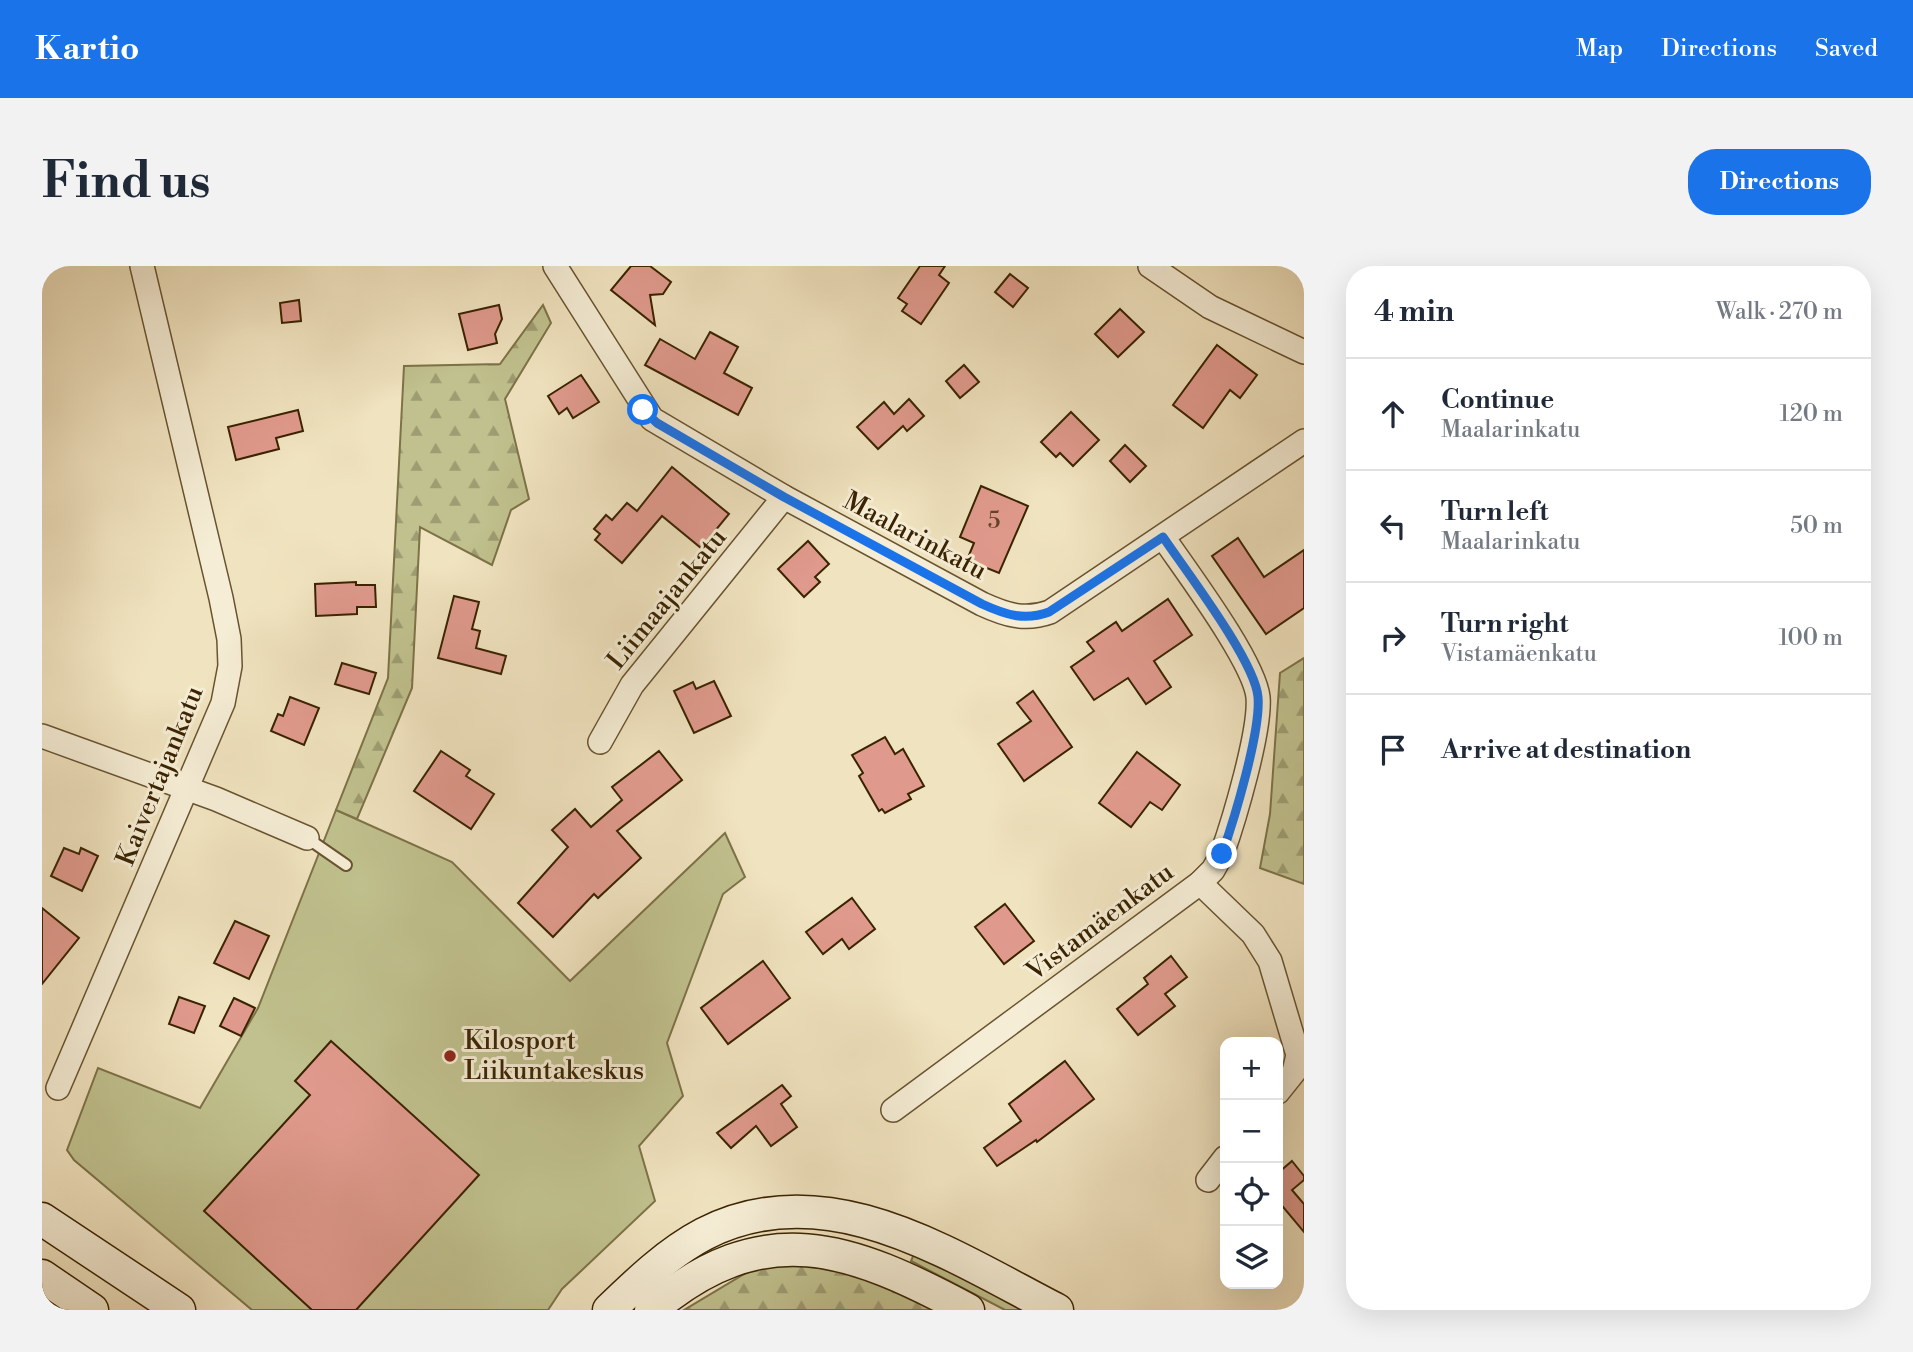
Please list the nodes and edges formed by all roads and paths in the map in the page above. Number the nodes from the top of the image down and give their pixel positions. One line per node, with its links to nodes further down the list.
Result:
1 (142, 266): 10 (street, Kaivertajankatu)
2 (555, 266): 6 (street, Maalarinkatu)
3 (1150, 266): 4 (street)
4 (1304, 352)
5 (1304, 441): 7 (street, Maalarinkatu)
6 (784, 497): 7 (street, Maalarinkatu); 9 (street, Liimaajankatu)
7 (1163, 537): 13 (street, Vistamäenkatu)
8 (42, 736): 10 (street)
9 (600, 742)
10 (188, 789): 11 (street); 16 (street, Kaivertajankatu)
11 (307, 838): 12 (lane)
12 (346, 865)
13 (1200, 883): 14 (street); 17 (street, Vistamäenkatu)
14 (1299, 1073): 15 (street)
15 (1283, 1087)
16 (58, 1088)
17 (893, 1110)
18 (1221, 1163): 19 (street)
19 (1208, 1180)
20 (42, 1219): 23 (main road)
21 (42, 1276): 22 (main road)
22 (92, 1310)
23 (179, 1310)
24 (609, 1310): 27 (main road)
25 (651, 1310): 26 (main road)
26 (968, 1310)
27 (1057, 1310)

